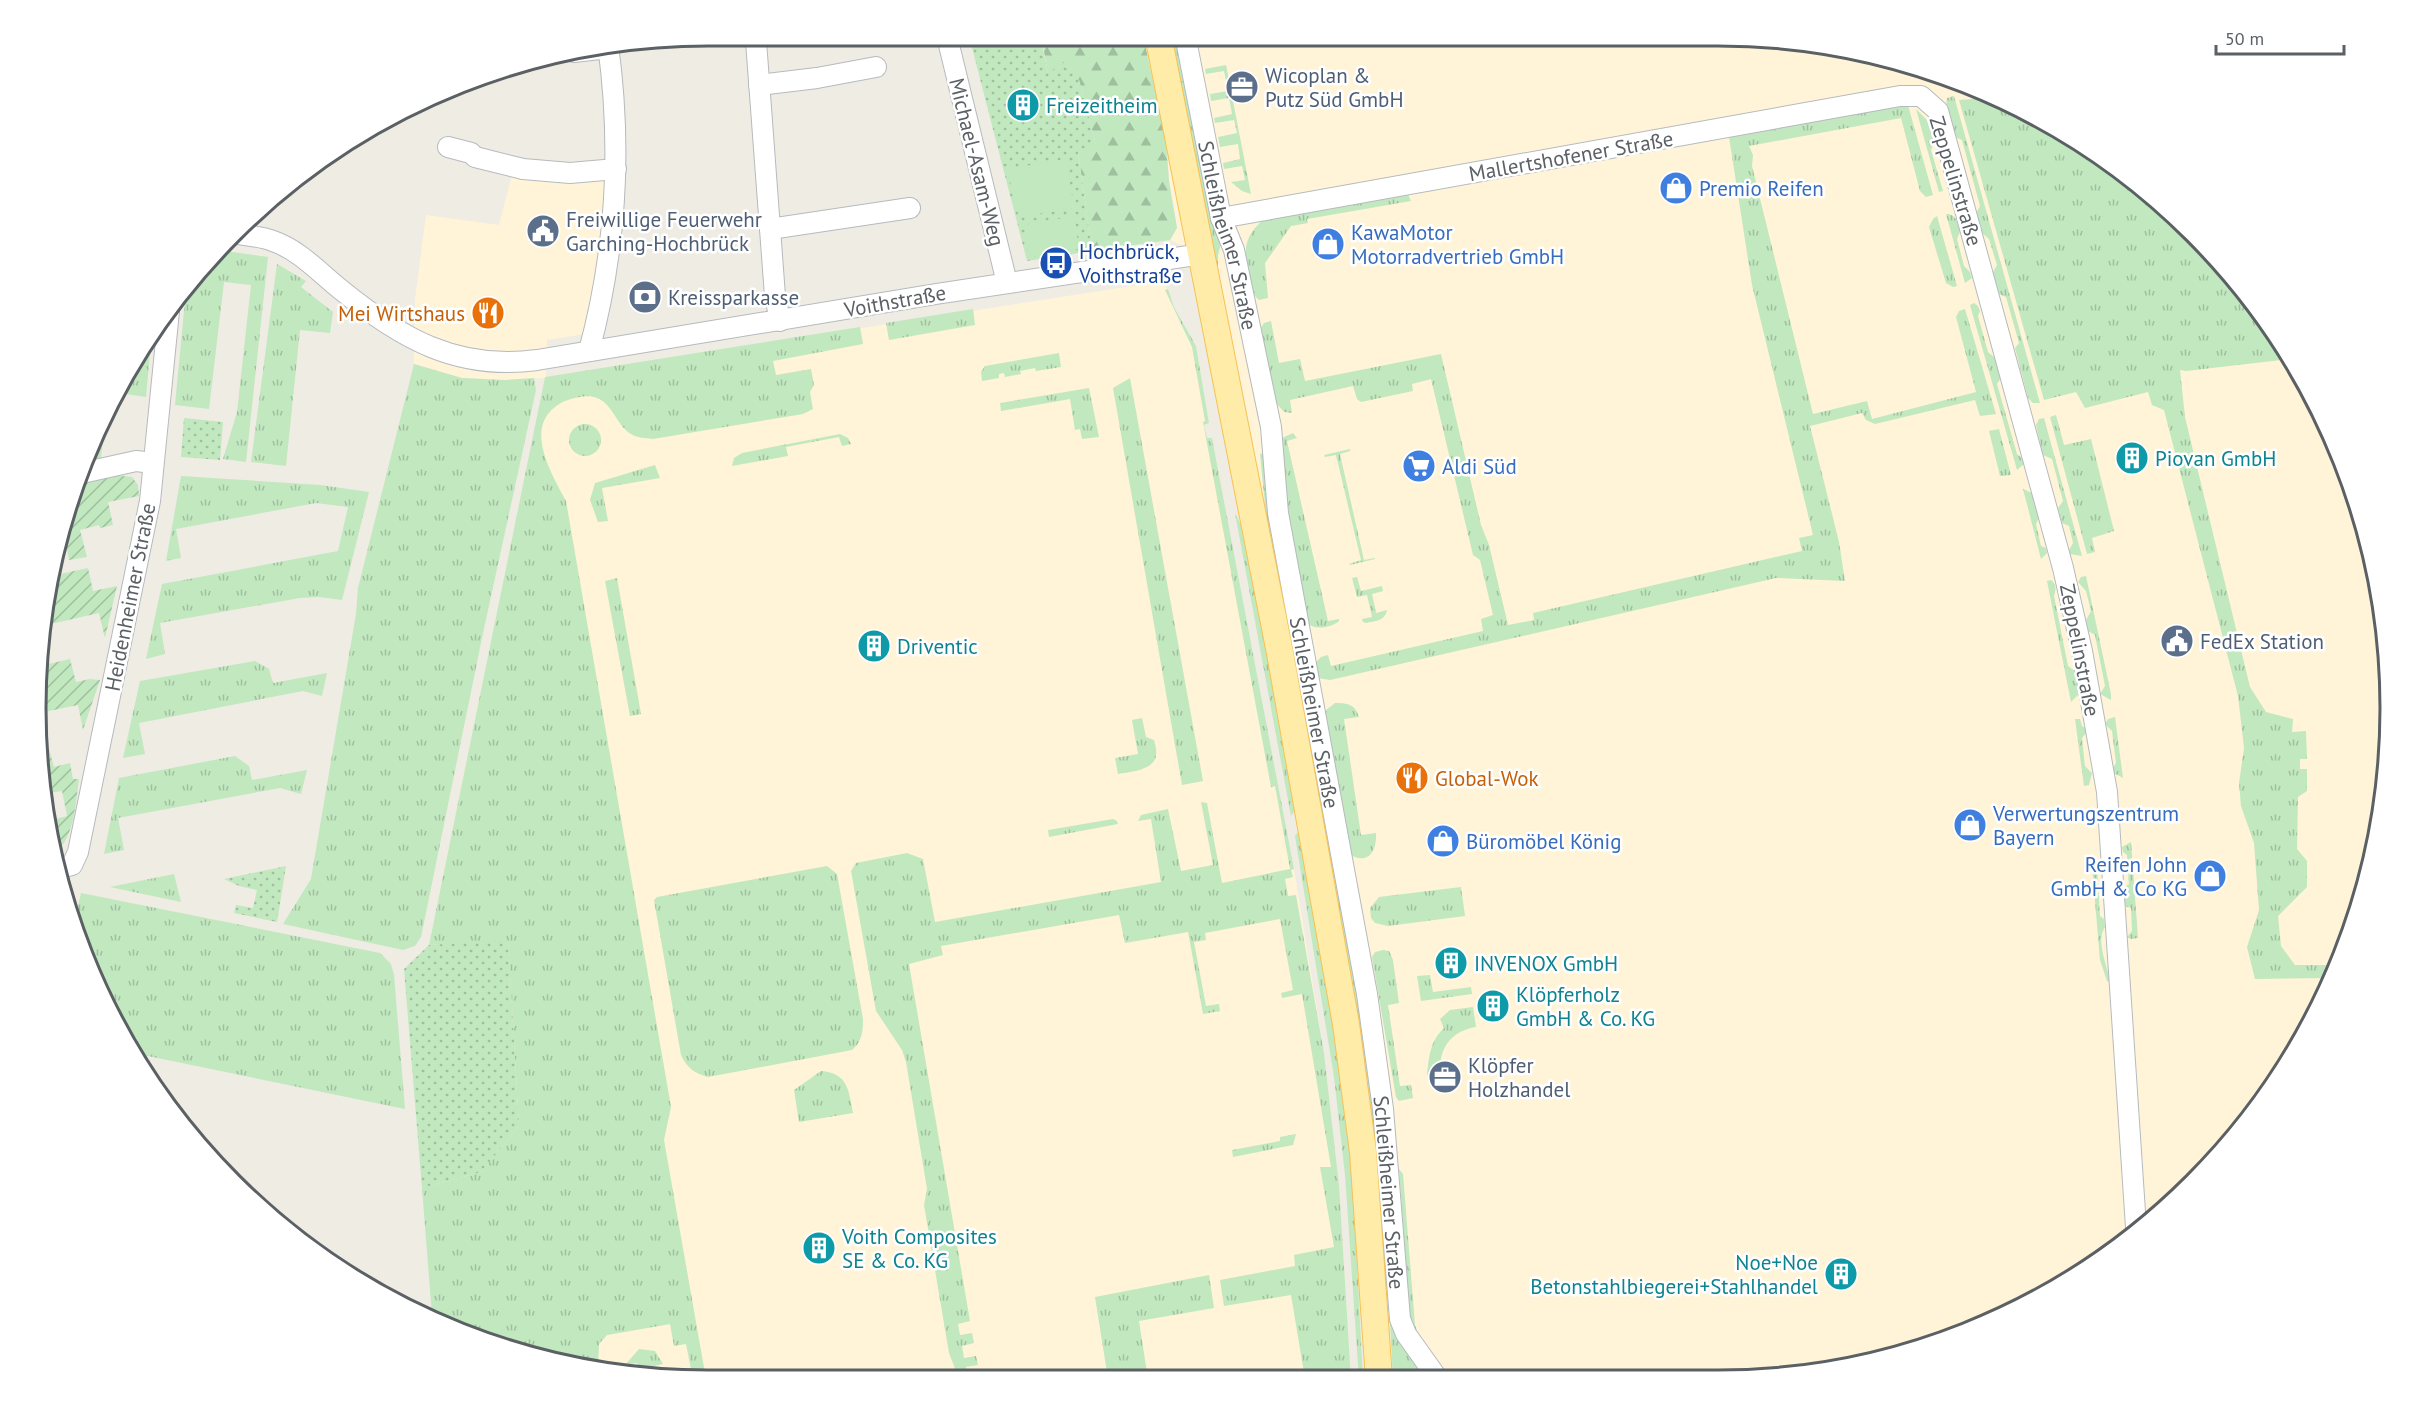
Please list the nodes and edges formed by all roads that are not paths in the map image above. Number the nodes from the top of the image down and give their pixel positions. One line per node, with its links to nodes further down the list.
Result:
1 (756, 47): 7 (street)
2 (950, 47): 16 (street, Michael-Asam-Weg)
3 (1160, 47): 15 (main road, Schleißheimer Straße)
4 (1187, 47): 12 (street, Schleißheimer Straße)
5 (609, 54): 10 (street)
6 (876, 67): 7 (street)
7 (759, 85): 13 (street)
8 (1921, 96): 12 (street, Mallertshofener Straße); 23 (street, Zeppelinstraße)
9 (448, 147): 10 (street)
10 (616, 169): 19 (street)
11 (910, 208): 13 (street)
12 (1221, 218): 25 (street, Schleißheimer Straße)
13 (770, 230): 17 (street)
14 (245, 236): 19 (street, Voithstraße)
15 (1202, 254): 16 (street, Voithstraße); 24 (main road, Schleißheimer Straße)
16 (1007, 283): 17 (street, Voithstraße)
17 (780, 321): 19 (street, Voithstraße)
18 (167, 327): 20 (street, Heidenheimer Straße)
19 (589, 351)
20 (153, 463): 21 (street); 22 (street, Heidenheimer Straße)
21 (91, 471)
22 (66, 867)
23 (2136, 1221)
24 (1378, 1370)
25 (1432, 1370)

